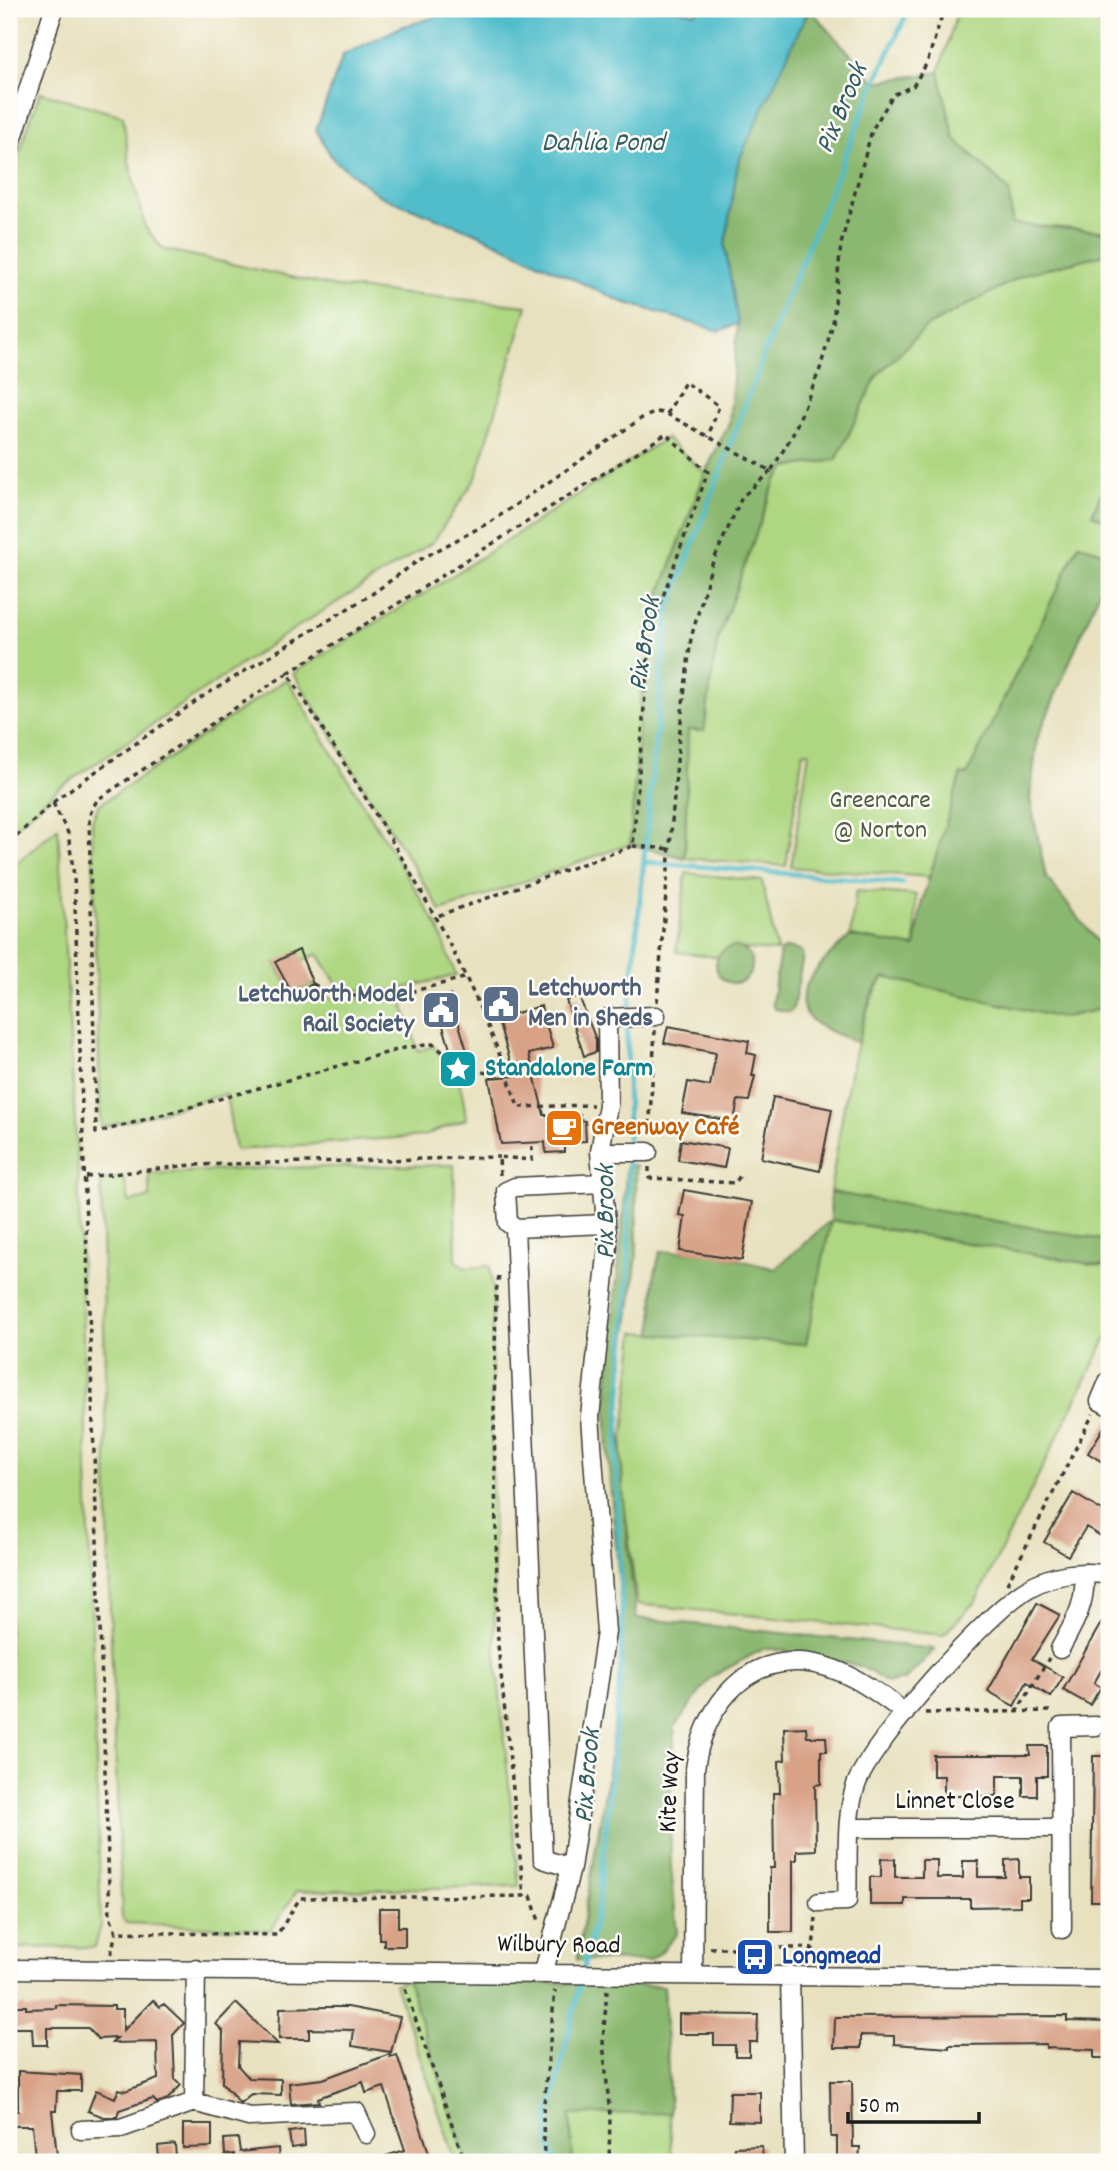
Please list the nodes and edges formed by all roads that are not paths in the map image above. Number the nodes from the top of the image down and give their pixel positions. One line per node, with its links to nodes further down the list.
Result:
1 (54, 9): 2 (street)
2 (9, 150)
3 (656, 1016): 4 (street)
4 (600, 1152): 5 (street); 6 (street)
5 (648, 1152)
6 (603, 1184): 7 (street); 8 (street)
7 (606, 1224): 8 (street); 18 (street)
8 (515, 1228): 18 (street)
9 (1109, 1380): 10 (street)
10 (1105, 1404)
11 (1084, 1573): 12 (street); 13 (street); 14 (street)
12 (1109, 1575)
13 (1060, 1649)
14 (905, 1713): 16 (street); 24 (street, Kite Way)
15 (1096, 1726): 17 (street)
16 (850, 1828): 17 (street, Linnet Close); 19 (street)
17 (1060, 1828): 20 (street)
18 (571, 1868): 23 (street)
19 (819, 1902)
20 (1062, 1929)
21 (9, 1969): 22 (street, Wilbury Road)
22 (196, 1969): 23 (street, Wilbury Road); 27 (street)
23 (555, 1971): 24 (street, Wilbury Road)
24 (693, 1975): 25 (street, Wilbury Road)
25 (790, 1975): 26 (street, Wilbury Road); 30 (street)
26 (1109, 1979)
27 (194, 2102): 28 (street); 29 (street)
28 (81, 2130)
29 (366, 2134)
30 (794, 2162)

